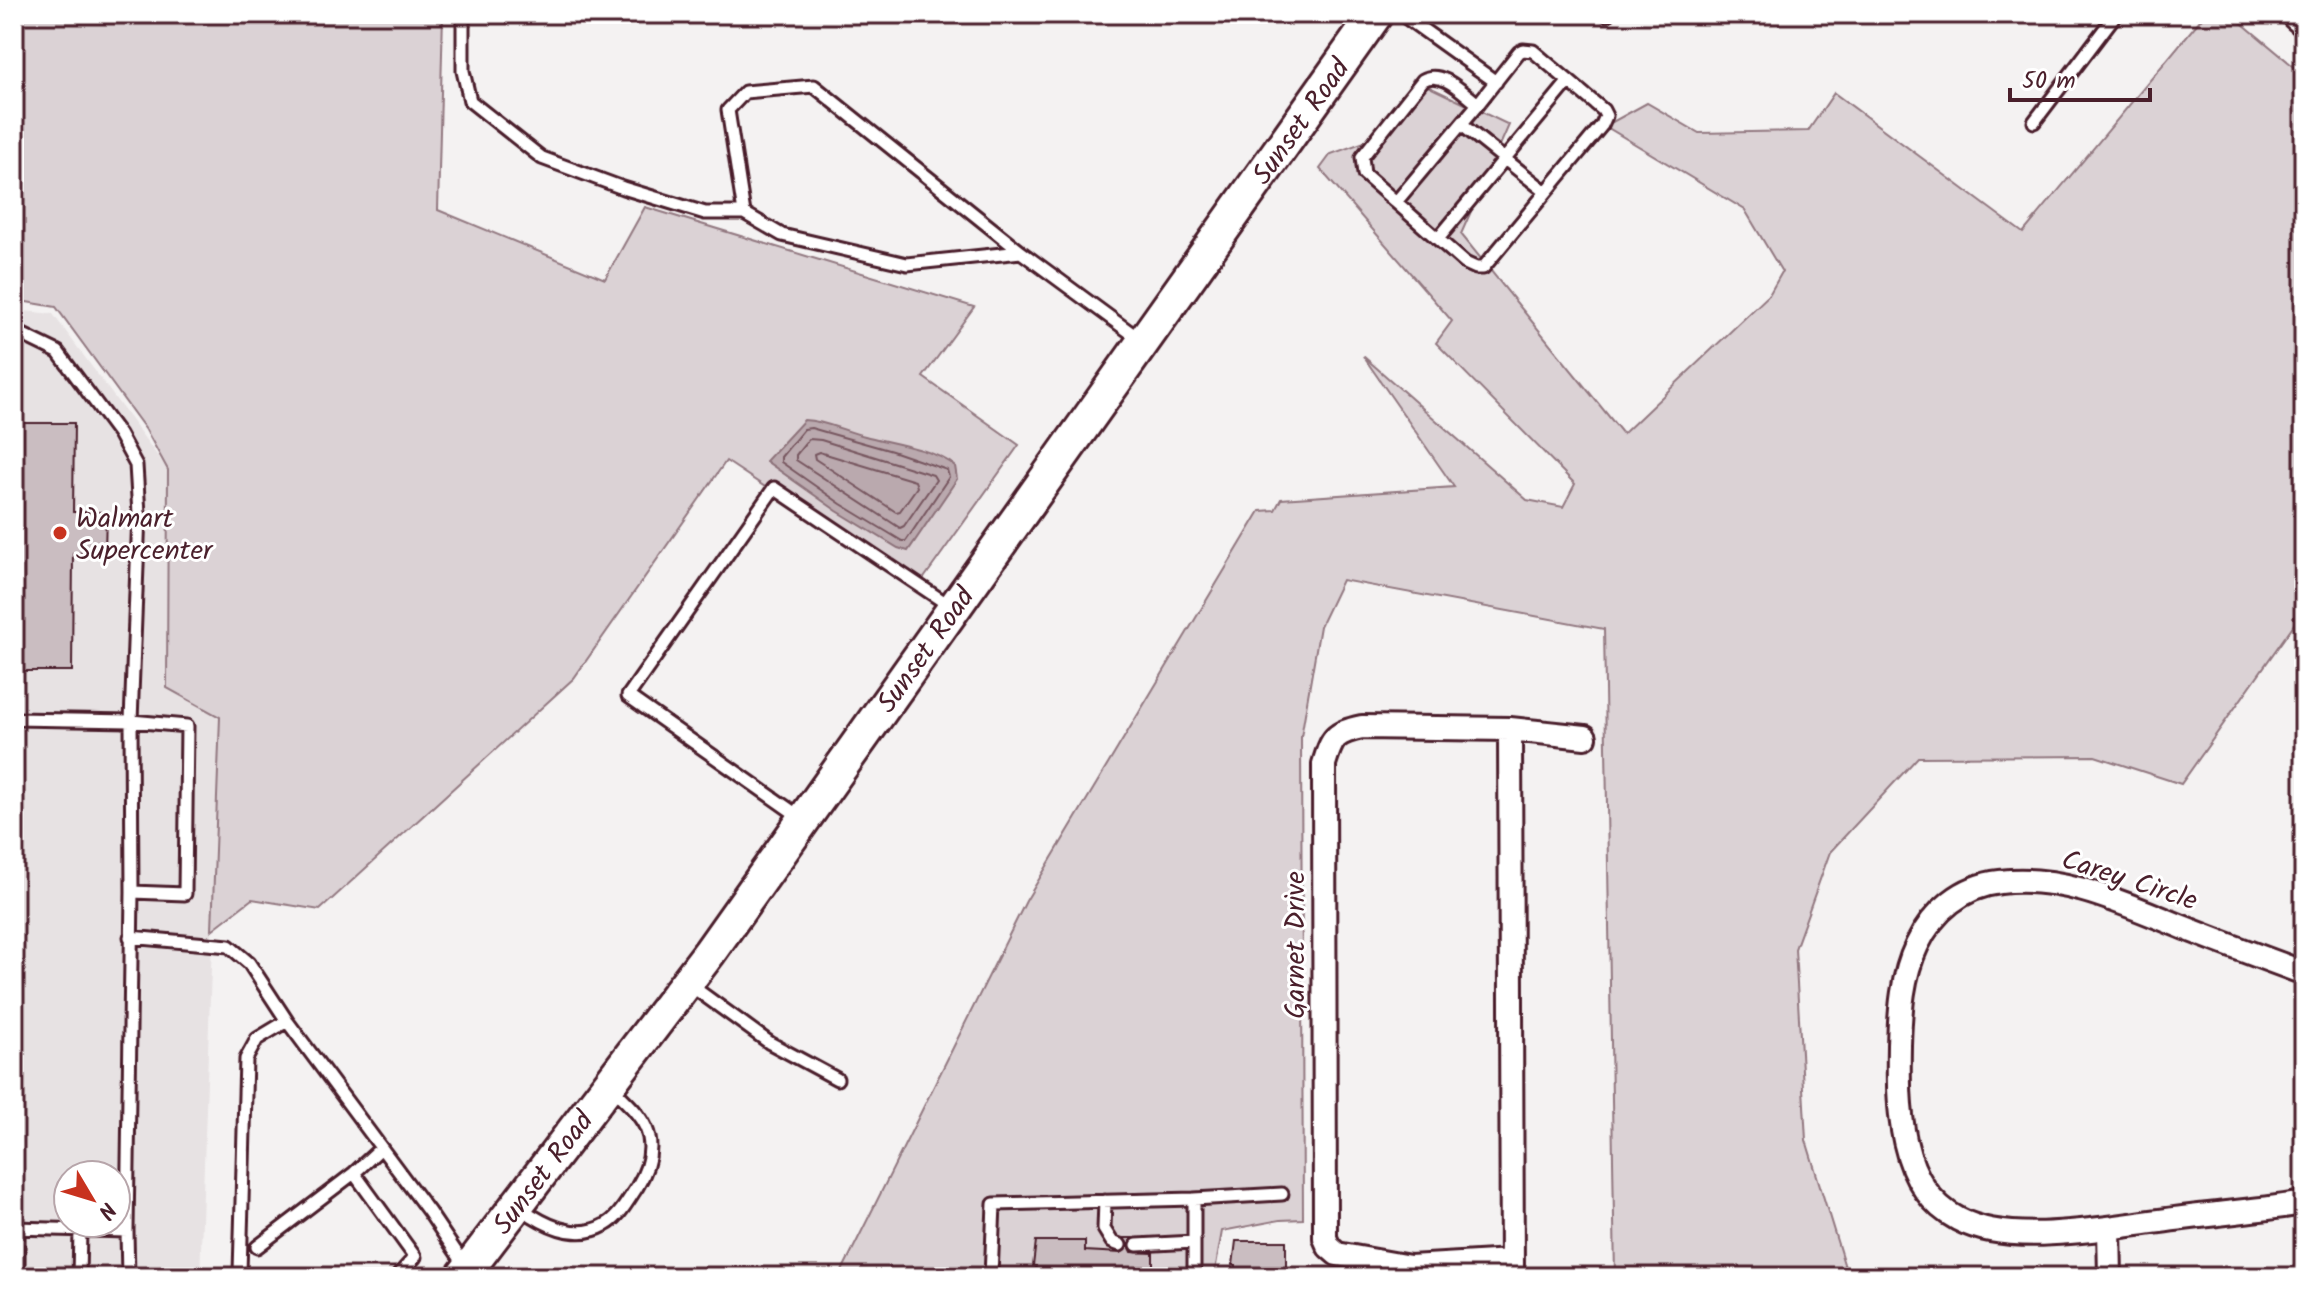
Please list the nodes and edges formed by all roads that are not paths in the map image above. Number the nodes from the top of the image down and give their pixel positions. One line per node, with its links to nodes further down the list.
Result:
1 (463, 14): 15 (lane)
2 (1376, 14): 19 (street, Sunset Road)
3 (1401, 14): 8 (lane)
4 (2116, 14): 10 (lane)
5 (2298, 14): 6 (street)
6 (2304, 19)
7 (1569, 81): 8 (lane); 12 (lane); 13 (lane)
8 (1496, 82): 9 (lane)
9 (1478, 104): 11 (lane); 14 (lane)
10 (2034, 122)
11 (1462, 125): 12 (lane); 14 (lane)
12 (1505, 159): 13 (lane); 16 (lane)
13 (1546, 192): 16 (lane)
14 (1396, 202): 16 (lane)
15 (744, 213): 17 (lane); 17 (lane)
16 (1438, 239)
17 (1021, 252): 19 (lane)
18 (14, 336): 22 (lane)
19 (1143, 341): 20 (street, Sunset Road)
20 (953, 608): 25 (street, Sunset Road); 25 (lane)
21 (14, 719): 22 (lane)
22 (131, 721): 26 (lane); 26 (lane)
23 (1510, 729): 24 (street, Garnet Drive); 51 (street, Garnet Drive); 52 (street, Garnet Drive)
24 (1585, 737)
25 (803, 819): 29 (street, Sunset Road)
26 (132, 892): 27 (lane)
27 (130, 937): 30 (lane); 34 (lane)
28 (2304, 973): 42 (street, Carey Circle)
29 (686, 983): 31 (lane); 32 (street, Sunset Road)
30 (287, 1021): 33 (lane); 57 (lane)
31 (837, 1079)
32 (609, 1085): 40 (street, Sunset Road); 40 (lane)
33 (381, 1148): 35 (lane); 53 (lane)
34 (128, 1159)
35 (354, 1173): 49 (lane); 58 (lane)
36 (1282, 1194): 37 (lane)
37 (1194, 1199): 38 (lane); 46 (lane)
38 (1105, 1201): 47 (lane); 59 (lane)
39 (2304, 1203): 42 (street, Carey Circle)
40 (517, 1205): 53 (street, Sunset Road)
41 (16, 1228): 43 (lane); 50 (lane)
42 (2109, 1228): 61 (street)
43 (52, 1229)
44 (80, 1239): 55 (lane)
45 (127, 1239): 56 (lane)
46 (1194, 1242): 48 (lane); 60 (lane)
47 (1120, 1245)
48 (1137, 1245)
49 (257, 1247)
50 (16, 1260): 54 (lane)
51 (1512, 1269): 52 (street, Garnet Drive)
52 (1410, 1272)
53 (469, 1275)
54 (18, 1277)
55 (79, 1277)
56 (128, 1277)
57 (242, 1277)
58 (397, 1277)
59 (991, 1277)
60 (1194, 1277)
61 (2110, 1277)

